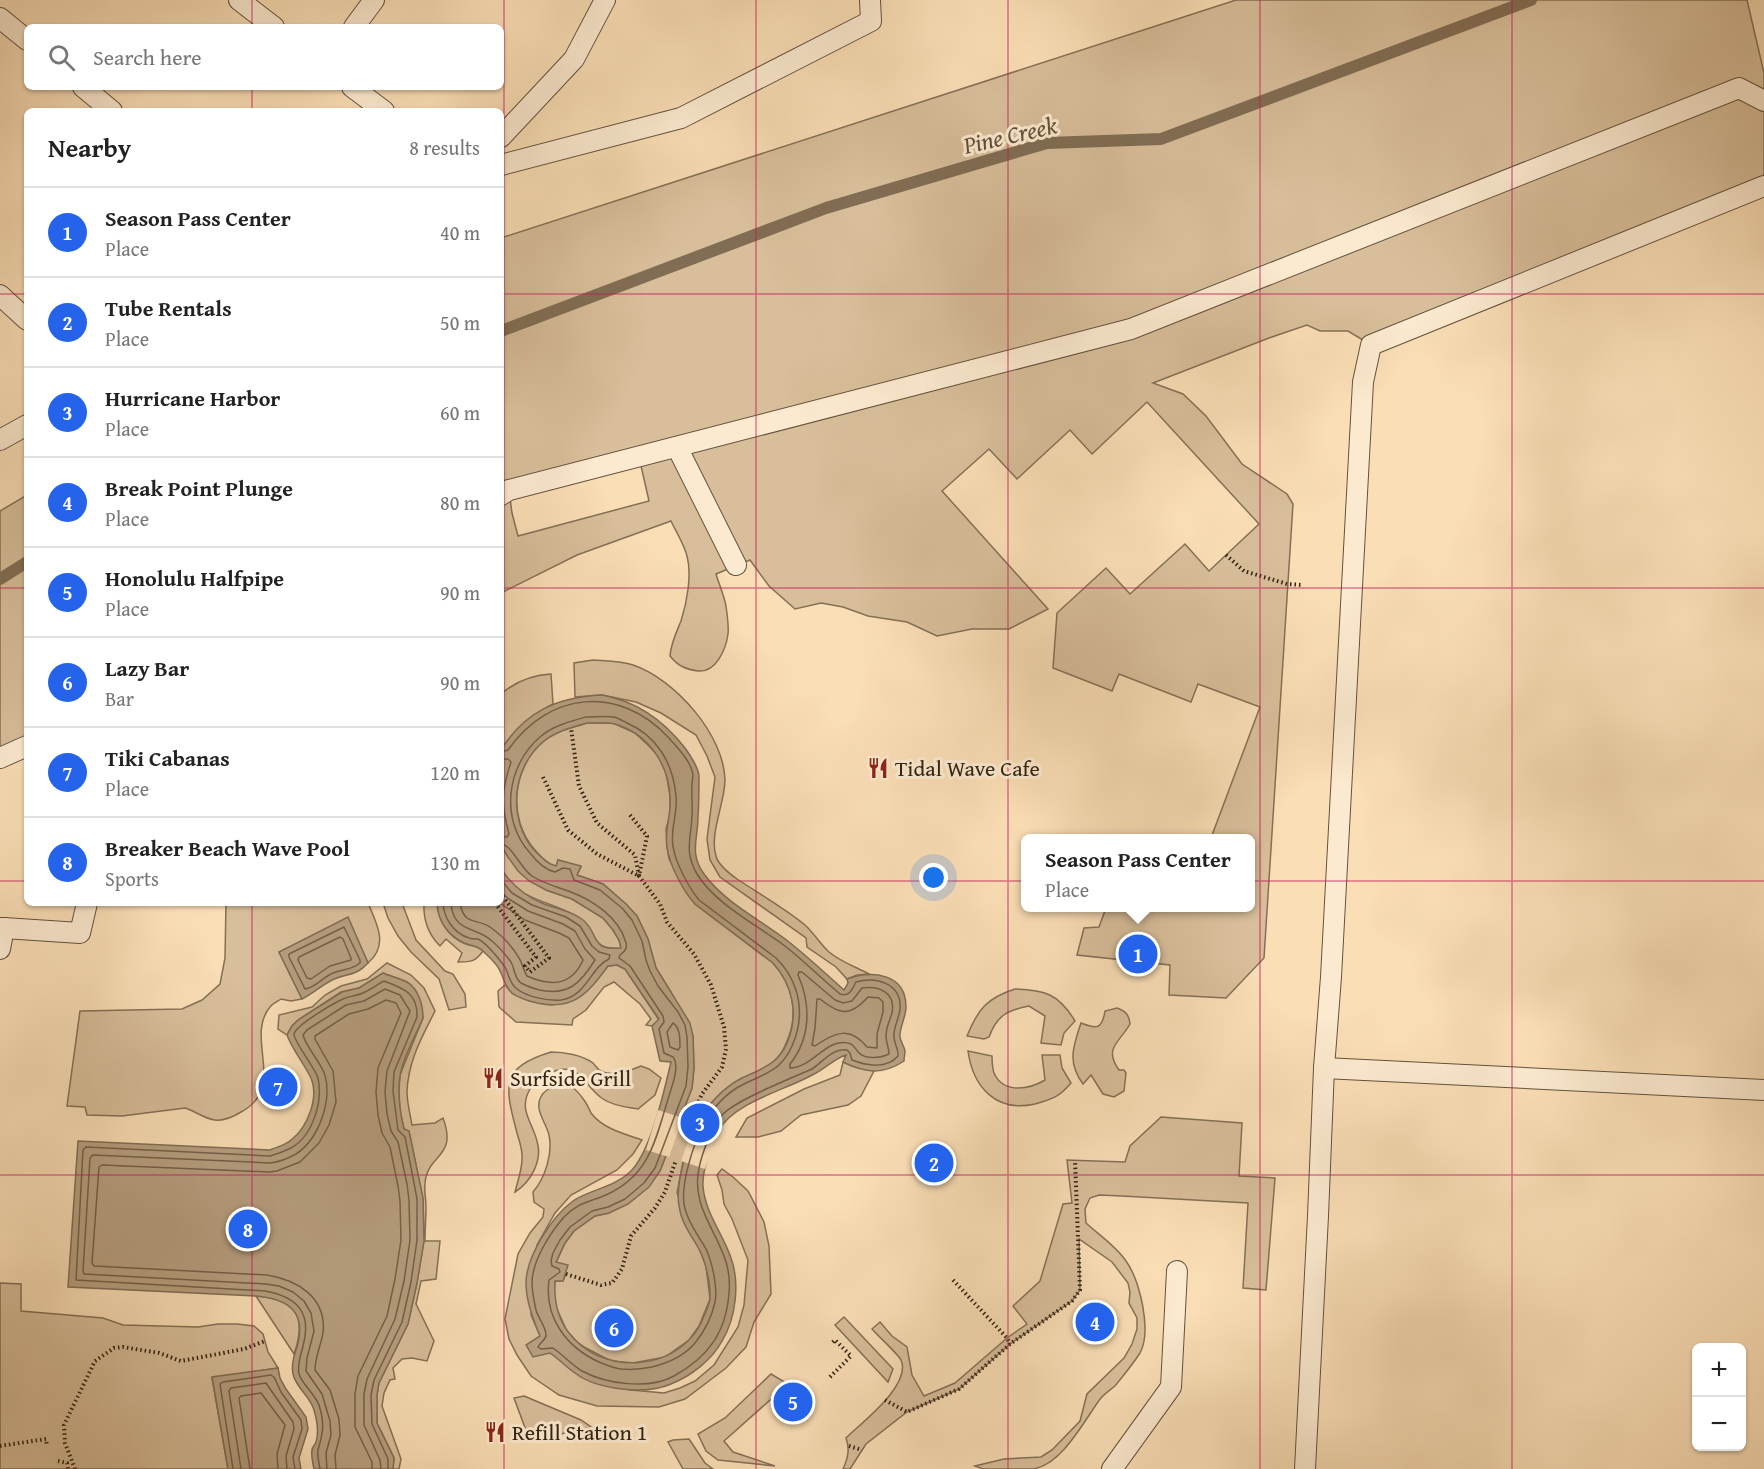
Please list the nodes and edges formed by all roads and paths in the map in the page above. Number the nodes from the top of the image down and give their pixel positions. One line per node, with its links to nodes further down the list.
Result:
1 (239, 0): 6 (lane)
2 (374, 0): 7 (lane)
3 (605, 0): 14 (lane)
4 (870, 0): 15 (lane)
5 (0, 18): 8 (lane)
6 (270, 24)
7 (356, 24)
8 (24, 38)
9 (87, 90): 12 (lane)
10 (356, 90): 13 (lane)
11 (1764, 101): 21 (lane)
12 (108, 108)
13 (380, 108)
14 (504, 134)
15 (504, 164)
16 (1764, 186): 37 (lane)
17 (0, 296): 18 (lane)
18 (24, 317)
19 (24, 427): 20 (lane)
20 (0, 440)
21 (677, 447): 22 (lane); 24 (lane)
22 (504, 493)
23 (1226, 555): 25 (path)
24 (736, 565)
25 (1302, 585)
26 (571, 729): 31 (path)
27 (24, 747): 28 (lane)
28 (0, 758)
29 (543, 777): 31 (path)
30 (630, 815): 31 (path)
31 (639, 876): 39 (path)
32 (504, 898): 34 (path)
33 (86, 906): 35 (lane)
34 (497, 906)
35 (2, 928): 36 (lane)
36 (0, 949)
37 (1324, 1068): 38 (lane); 58 (lane)
38 (1764, 1090)
39 (690, 1120)
40 (676, 1160): 43 (path)
41 (1075, 1160): 47 (path)
42 (1177, 1271): 57 (lane)
43 (566, 1274)
44 (953, 1280): 47 (path)
45 (265, 1341): 56 (path)
46 (831, 1344): 48 (path)
47 (1010, 1344): 49 (path)
48 (830, 1377)
49 (885, 1400)
50 (0, 1446): 51 (path)
51 (47, 1446)
52 (849, 1446): 53 (path)
53 (862, 1450)
54 (58, 1461): 55 (path)
55 (68, 1469)
56 (75, 1469)
57 (1112, 1469)
58 (1305, 1469)

